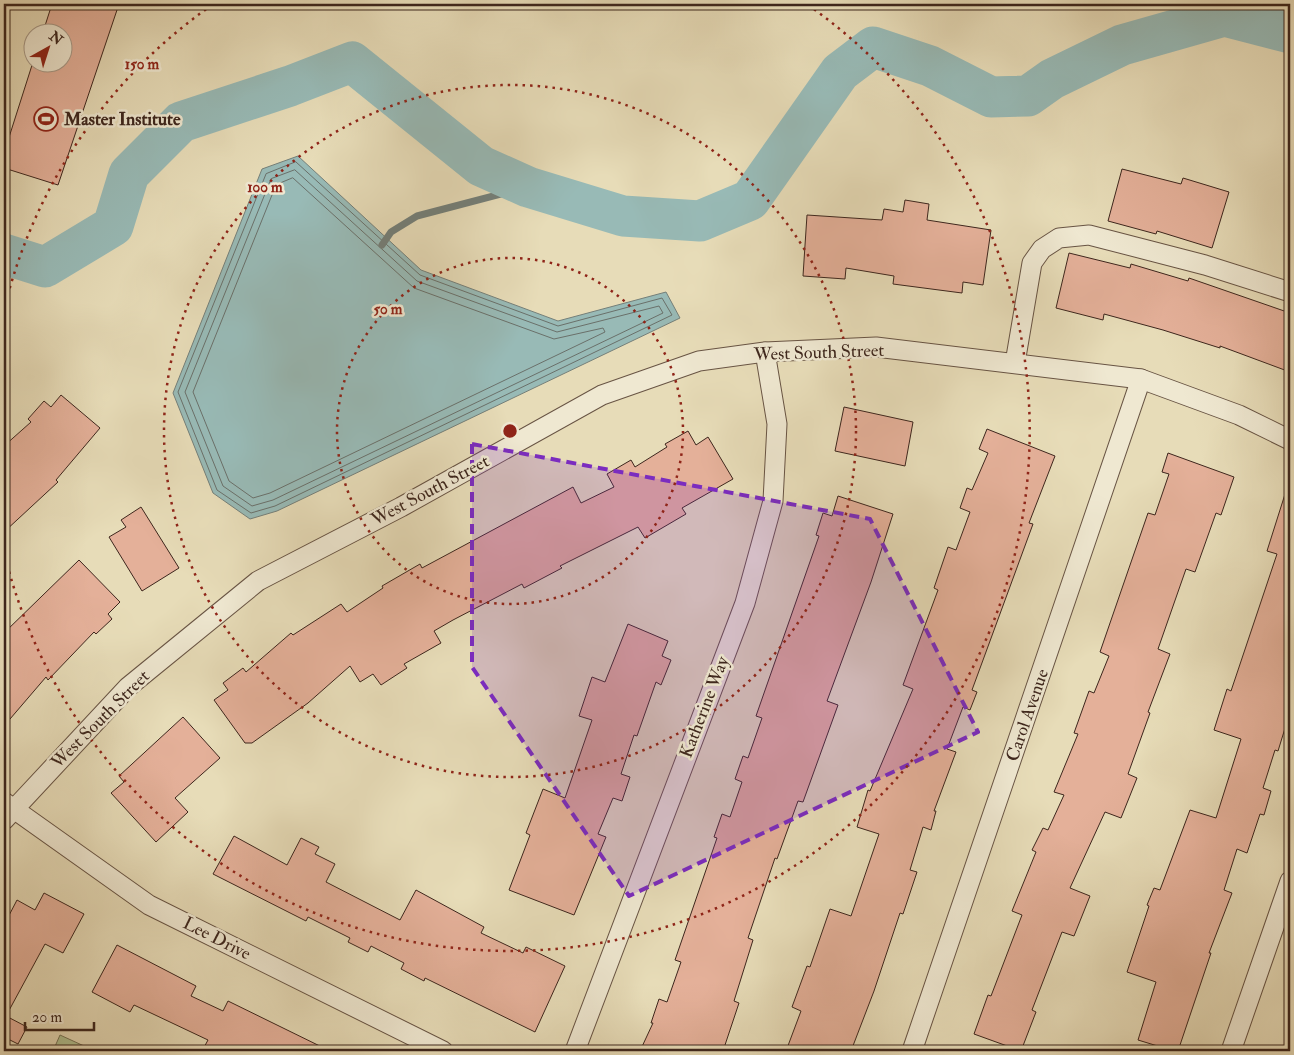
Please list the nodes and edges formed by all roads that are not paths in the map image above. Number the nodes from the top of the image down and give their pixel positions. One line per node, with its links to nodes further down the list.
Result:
1 (1290, 292): 3 (street)
2 (765, 352): 3 (street, West South Street); 6 (street, West South Street); 9 (street, Katherine Way)
3 (1015, 363): 4 (street, West South Street)
4 (1141, 379): 5 (street, West South Street); 10 (street, Carol Avenue)
5 (1290, 440)
6 (7, 811): 8 (street, Lee Drive)
7 (1290, 881): 11 (street)
8 (443, 1051)
9 (575, 1051)
10 (912, 1051)
11 (1231, 1051)

